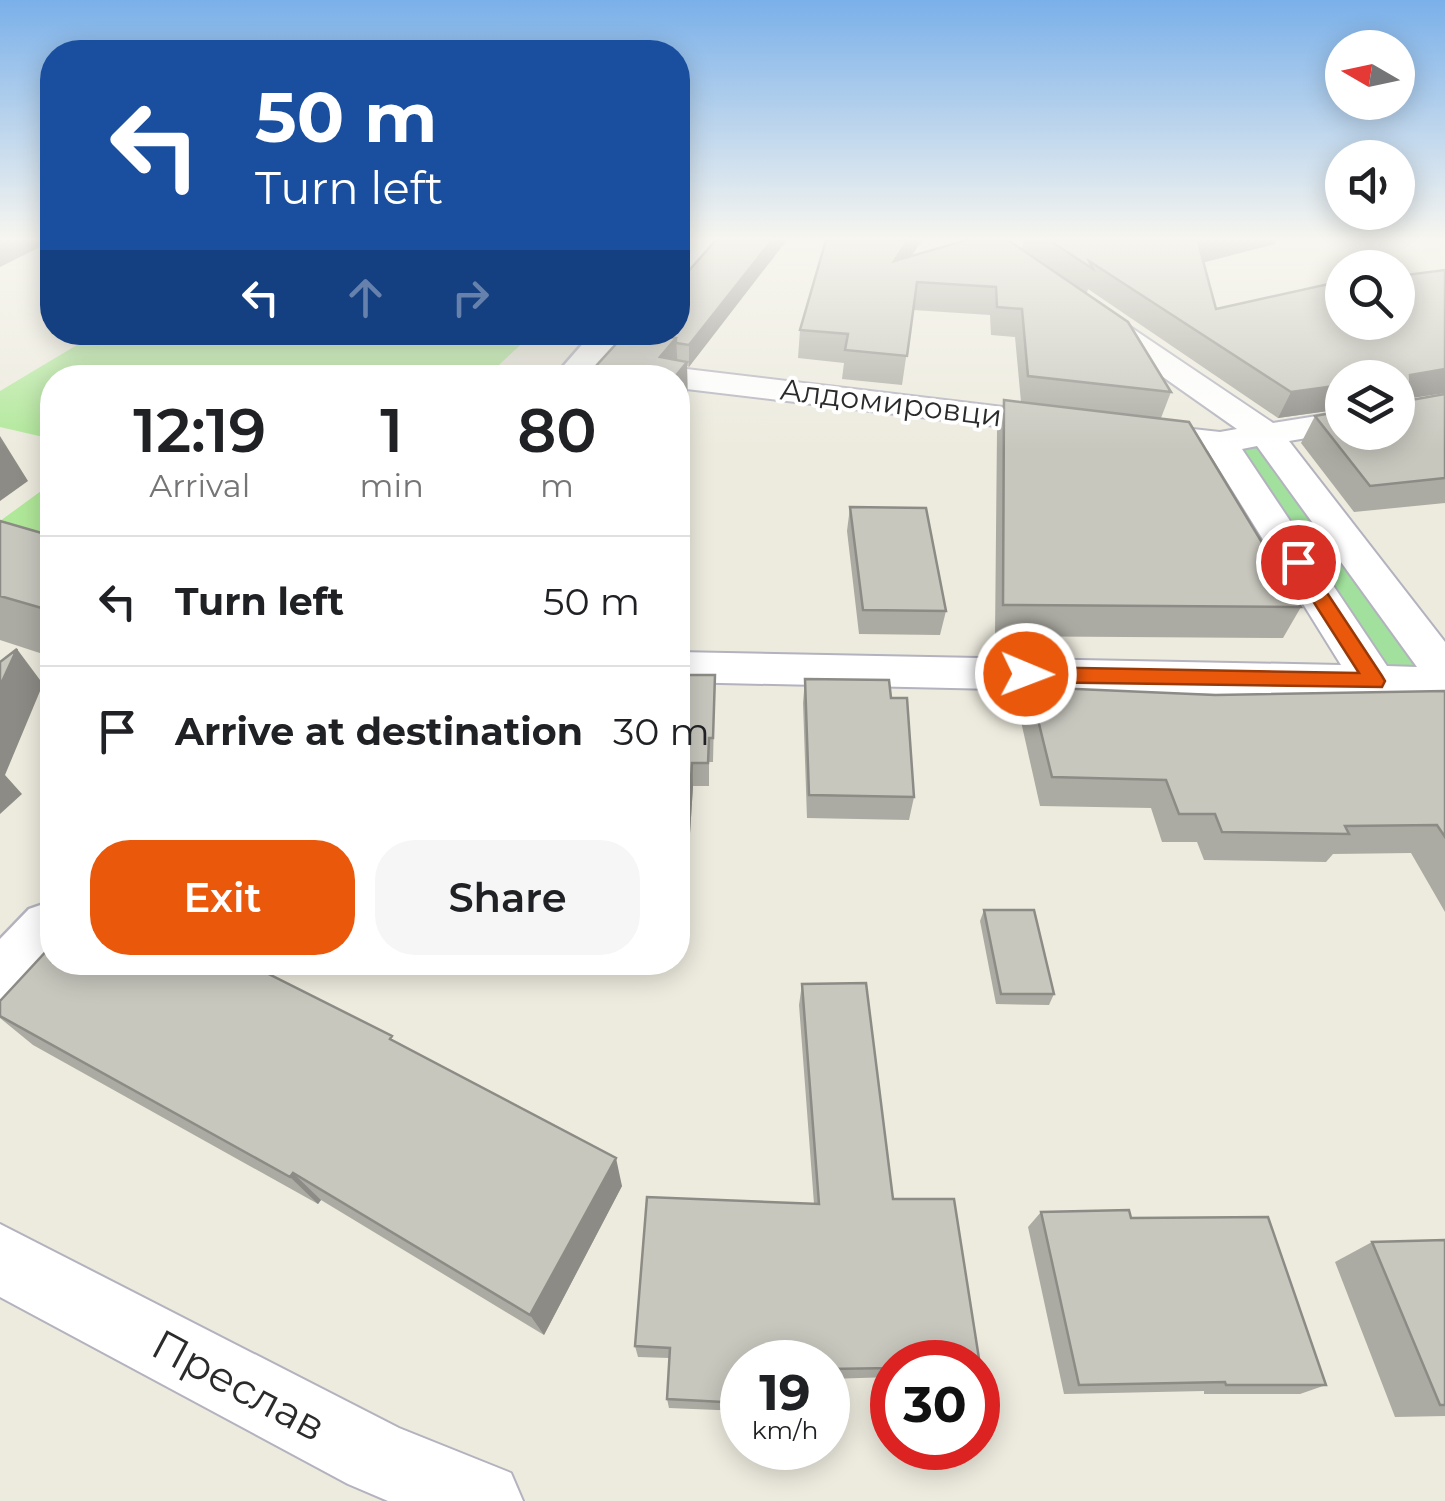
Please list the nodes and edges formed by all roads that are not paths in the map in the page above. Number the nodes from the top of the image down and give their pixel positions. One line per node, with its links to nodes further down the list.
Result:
1 (1085, 310): 6 (street)
2 (600, 345): 3 (street)
3 (582, 365)
4 (690, 380): 7 (street, Алдомировци)
5 (1325, 425): 6 (street, Алдомировци)
6 (1266, 434): 7 (street, Алдомировци); 9 (street)
7 (1220, 442): 10 (street)
8 (690, 667): 10 (street)
9 (1445, 673)
10 (1374, 681): 11 (street)
11 (1445, 683)
12 (40, 942): 13 (street)
13 (0, 984)
14 (0, 1259): 15 (street, Преслав)
15 (483, 1501)

